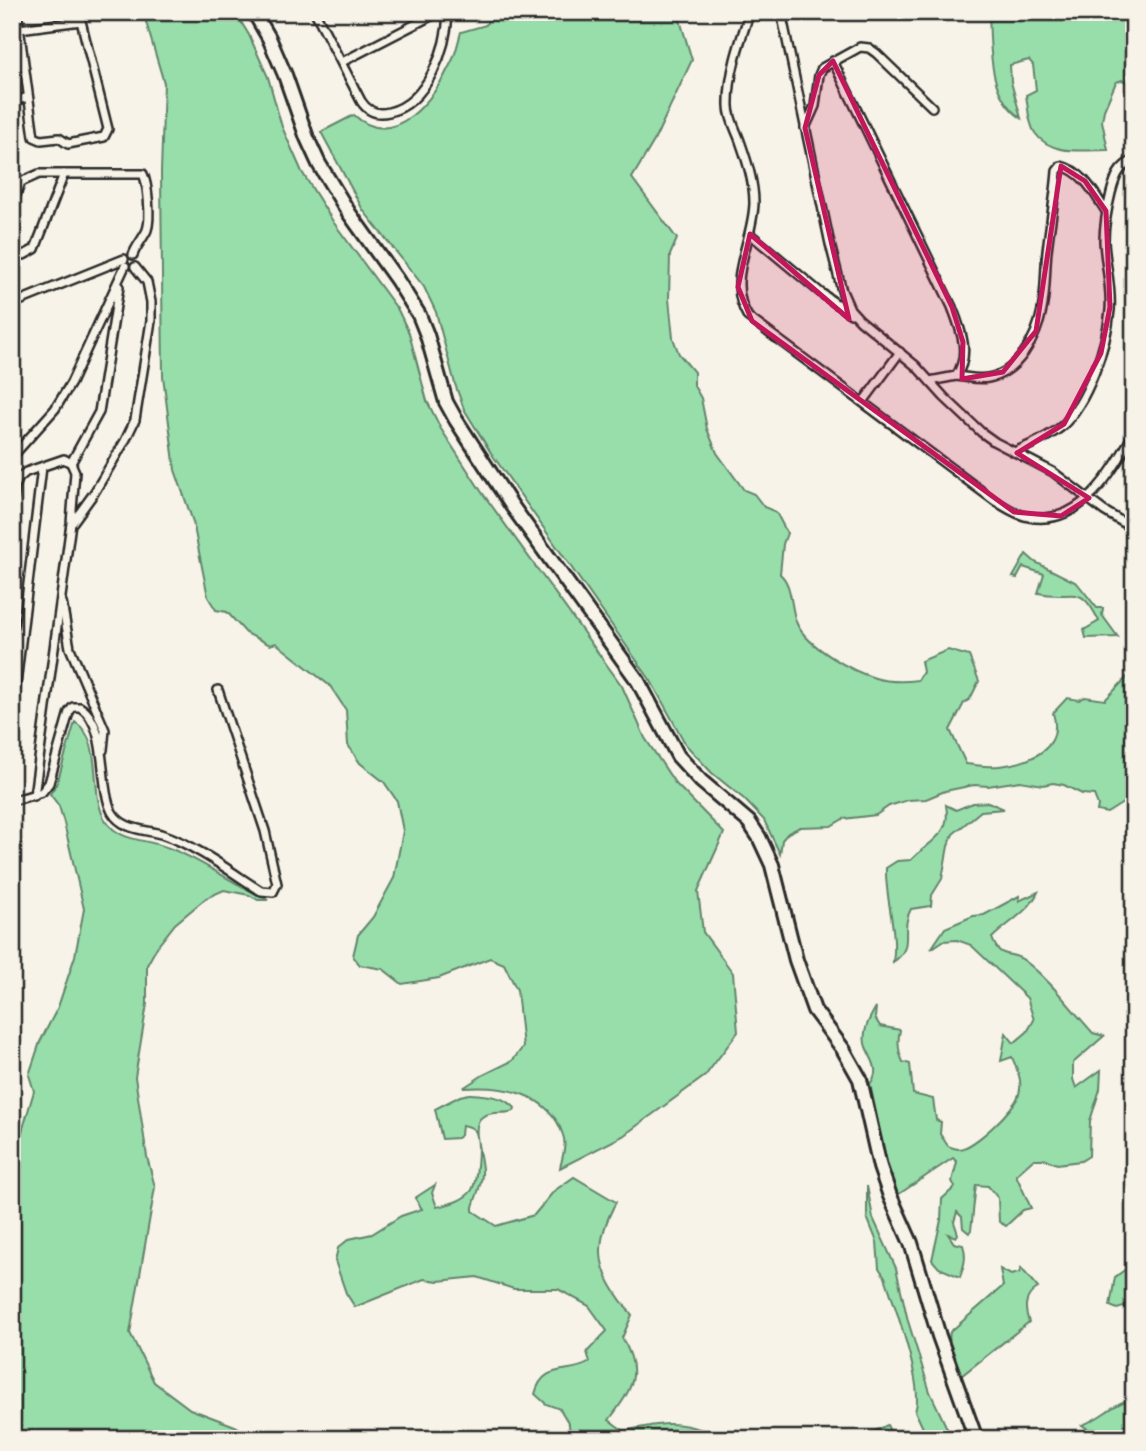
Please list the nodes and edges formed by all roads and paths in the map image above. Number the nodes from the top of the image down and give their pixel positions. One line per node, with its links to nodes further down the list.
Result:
1 (17, 12): 8 (street)
2 (254, 12): 49 (main road)
3 (315, 12): 11 (street)
4 (439, 12): 11 (street)
5 (448, 12): 11 (street)
6 (750, 12): 20 (street)
7 (781, 12): 15 (street)
8 (19, 31): 9 (street); 12 (street); 12 (street)
9 (12, 39)
10 (833, 61): 14 (street); 15 (street); 29 (street)
11 (342, 62)
12 (27, 97): 13 (street)
13 (12, 102)
14 (932, 107)
15 (806, 128): 27 (street)
16 (1134, 160): 19 (street)
17 (64, 174): 18 (street); 21 (street); 22 (street)
18 (12, 206)
19 (1106, 211): 29 (street); 35 (street)
20 (750, 234): 27 (street); 31 (street)
21 (12, 251)
22 (133, 255): 23 (street); 24 (street)
23 (125, 263): 24 (street); 25 (street); 26 (street)
24 (135, 267): 41 (street)
25 (118, 284): 33 (street); 37 (street)
26 (12, 304)
27 (860, 320): 28 (street)
28 (900, 352): 30 (street); 31 (street)
29 (956, 376): 30 (street)
30 (930, 381): 35 (street)
31 (863, 402): 39 (street)
32 (1134, 433): 39 (street)
33 (23, 445): 34 (street); 36 (street)
34 (12, 448)
35 (1014, 452): 39 (street)
36 (12, 457)
37 (71, 463): 38 (street); 41 (street)
38 (42, 467): 40 (street); 45 (street)
39 (1089, 498): 42 (street)
40 (12, 512)
41 (71, 523): 43 (street)
42 (1134, 529)
43 (61, 597): 46 (street); 47 (street)
44 (218, 690): 46 (street)
45 (12, 717)
46 (102, 754): 47 (street)
47 (34, 796): 48 (street)
48 (12, 801)
49 (976, 1439)

